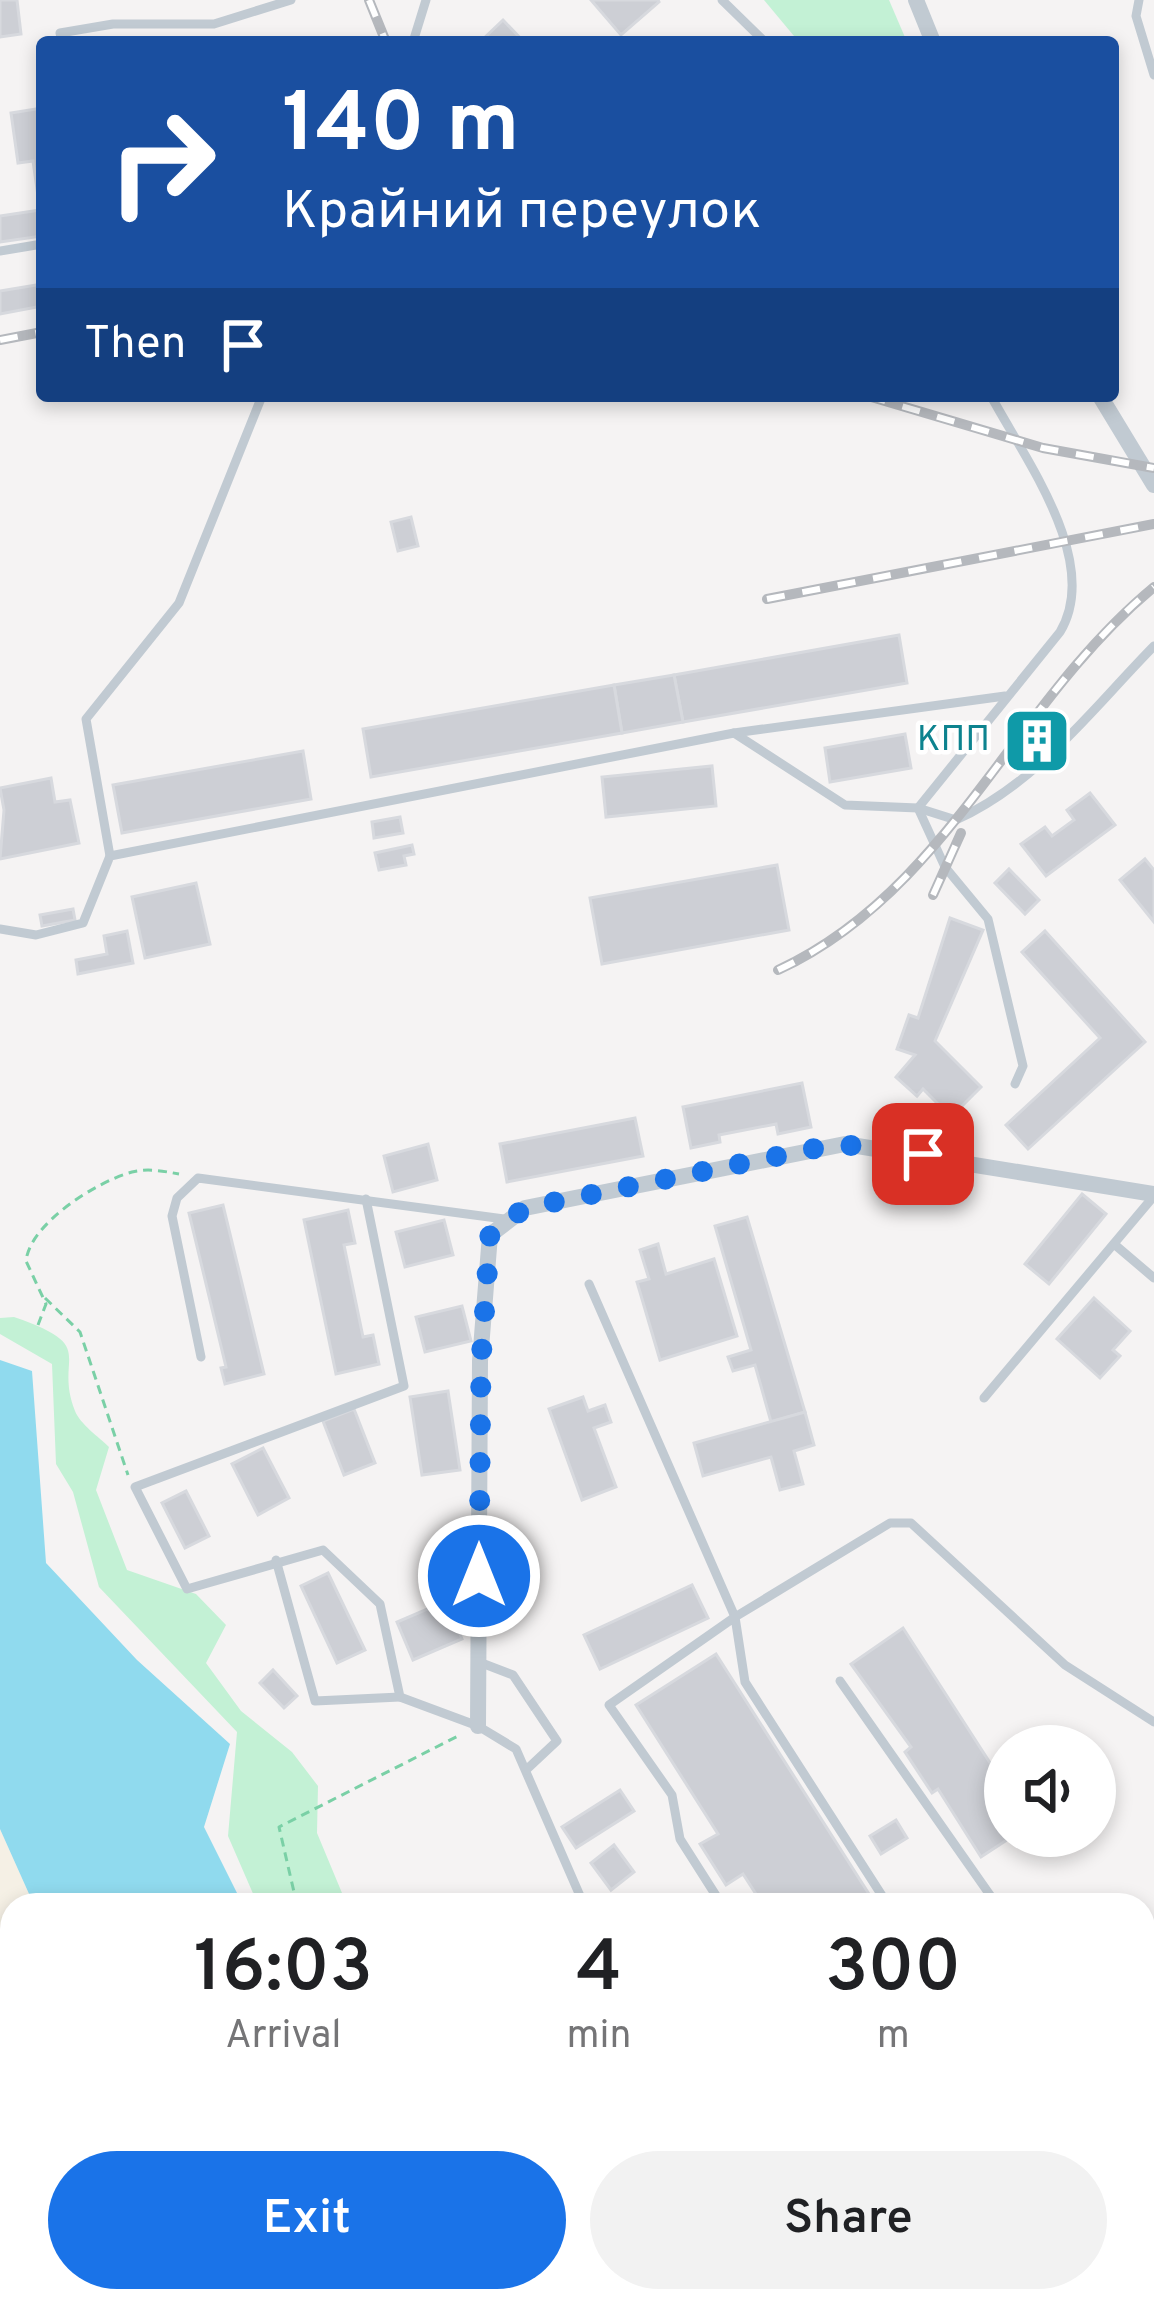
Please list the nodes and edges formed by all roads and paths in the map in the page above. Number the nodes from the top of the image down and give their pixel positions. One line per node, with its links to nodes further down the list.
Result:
1 (291, 0): 6 (lane)
2 (426, 0): 7 (lane)
3 (722, 0): 8 (lane)
4 (916, 0): 9 (street)
5 (1139, 0): 10 (lane)
6 (61, 36)
7 (415, 36)
8 (759, 36)
9 (931, 36)
10 (1154, 75)
11 (36, 245): 12 (lane)
12 (0, 251)
13 (260, 402): 21 (lane)
14 (994, 402): 18 (lane)
15 (1104, 402): 16 (street)
16 (1154, 485)
17 (1154, 646): 20 (lane)
18 (1005, 696): 19 (lane); 20 (lane)
19 (734, 733): 20 (lane); 21 (lane)
20 (918, 808): 23 (lane)
21 (110, 856): 22 (lane)
22 (0, 929)
23 (1015, 1084)
24 (198, 1178): 26 (lane); 31 (path); 33 (lane)
25 (1154, 1195): 27 (street); 28 (lane)
26 (366, 1198): 27 (lane); 35 (lane)
27 (503, 1220): 38 (street)
28 (1114, 1244): 29 (lane); 34 (lane)
29 (1154, 1278)
30 (589, 1284): 37 (lane)
31 (44, 1297): 32 (path); 35 (path)
32 (38, 1325)
33 (201, 1357)
34 (984, 1398)
35 (135, 1487): 36 (lane)
36 (276, 1560): 40 (lane); 40 (lane)
37 (735, 1617): 41 (lane); 46 (lane); 47 (lane)
38 (478, 1662): 42 (street); 43 (lane)
39 (840, 1681): 48 (lane)
40 (400, 1697): 42 (lane)
41 (1154, 1722)
42 (478, 1726): 43 (lane); 44 (path)
43 (526, 1770): 45 (lane)
44 (294, 1893)
45 (579, 1893)
46 (714, 1893)
47 (880, 1893)
48 (989, 1893)

